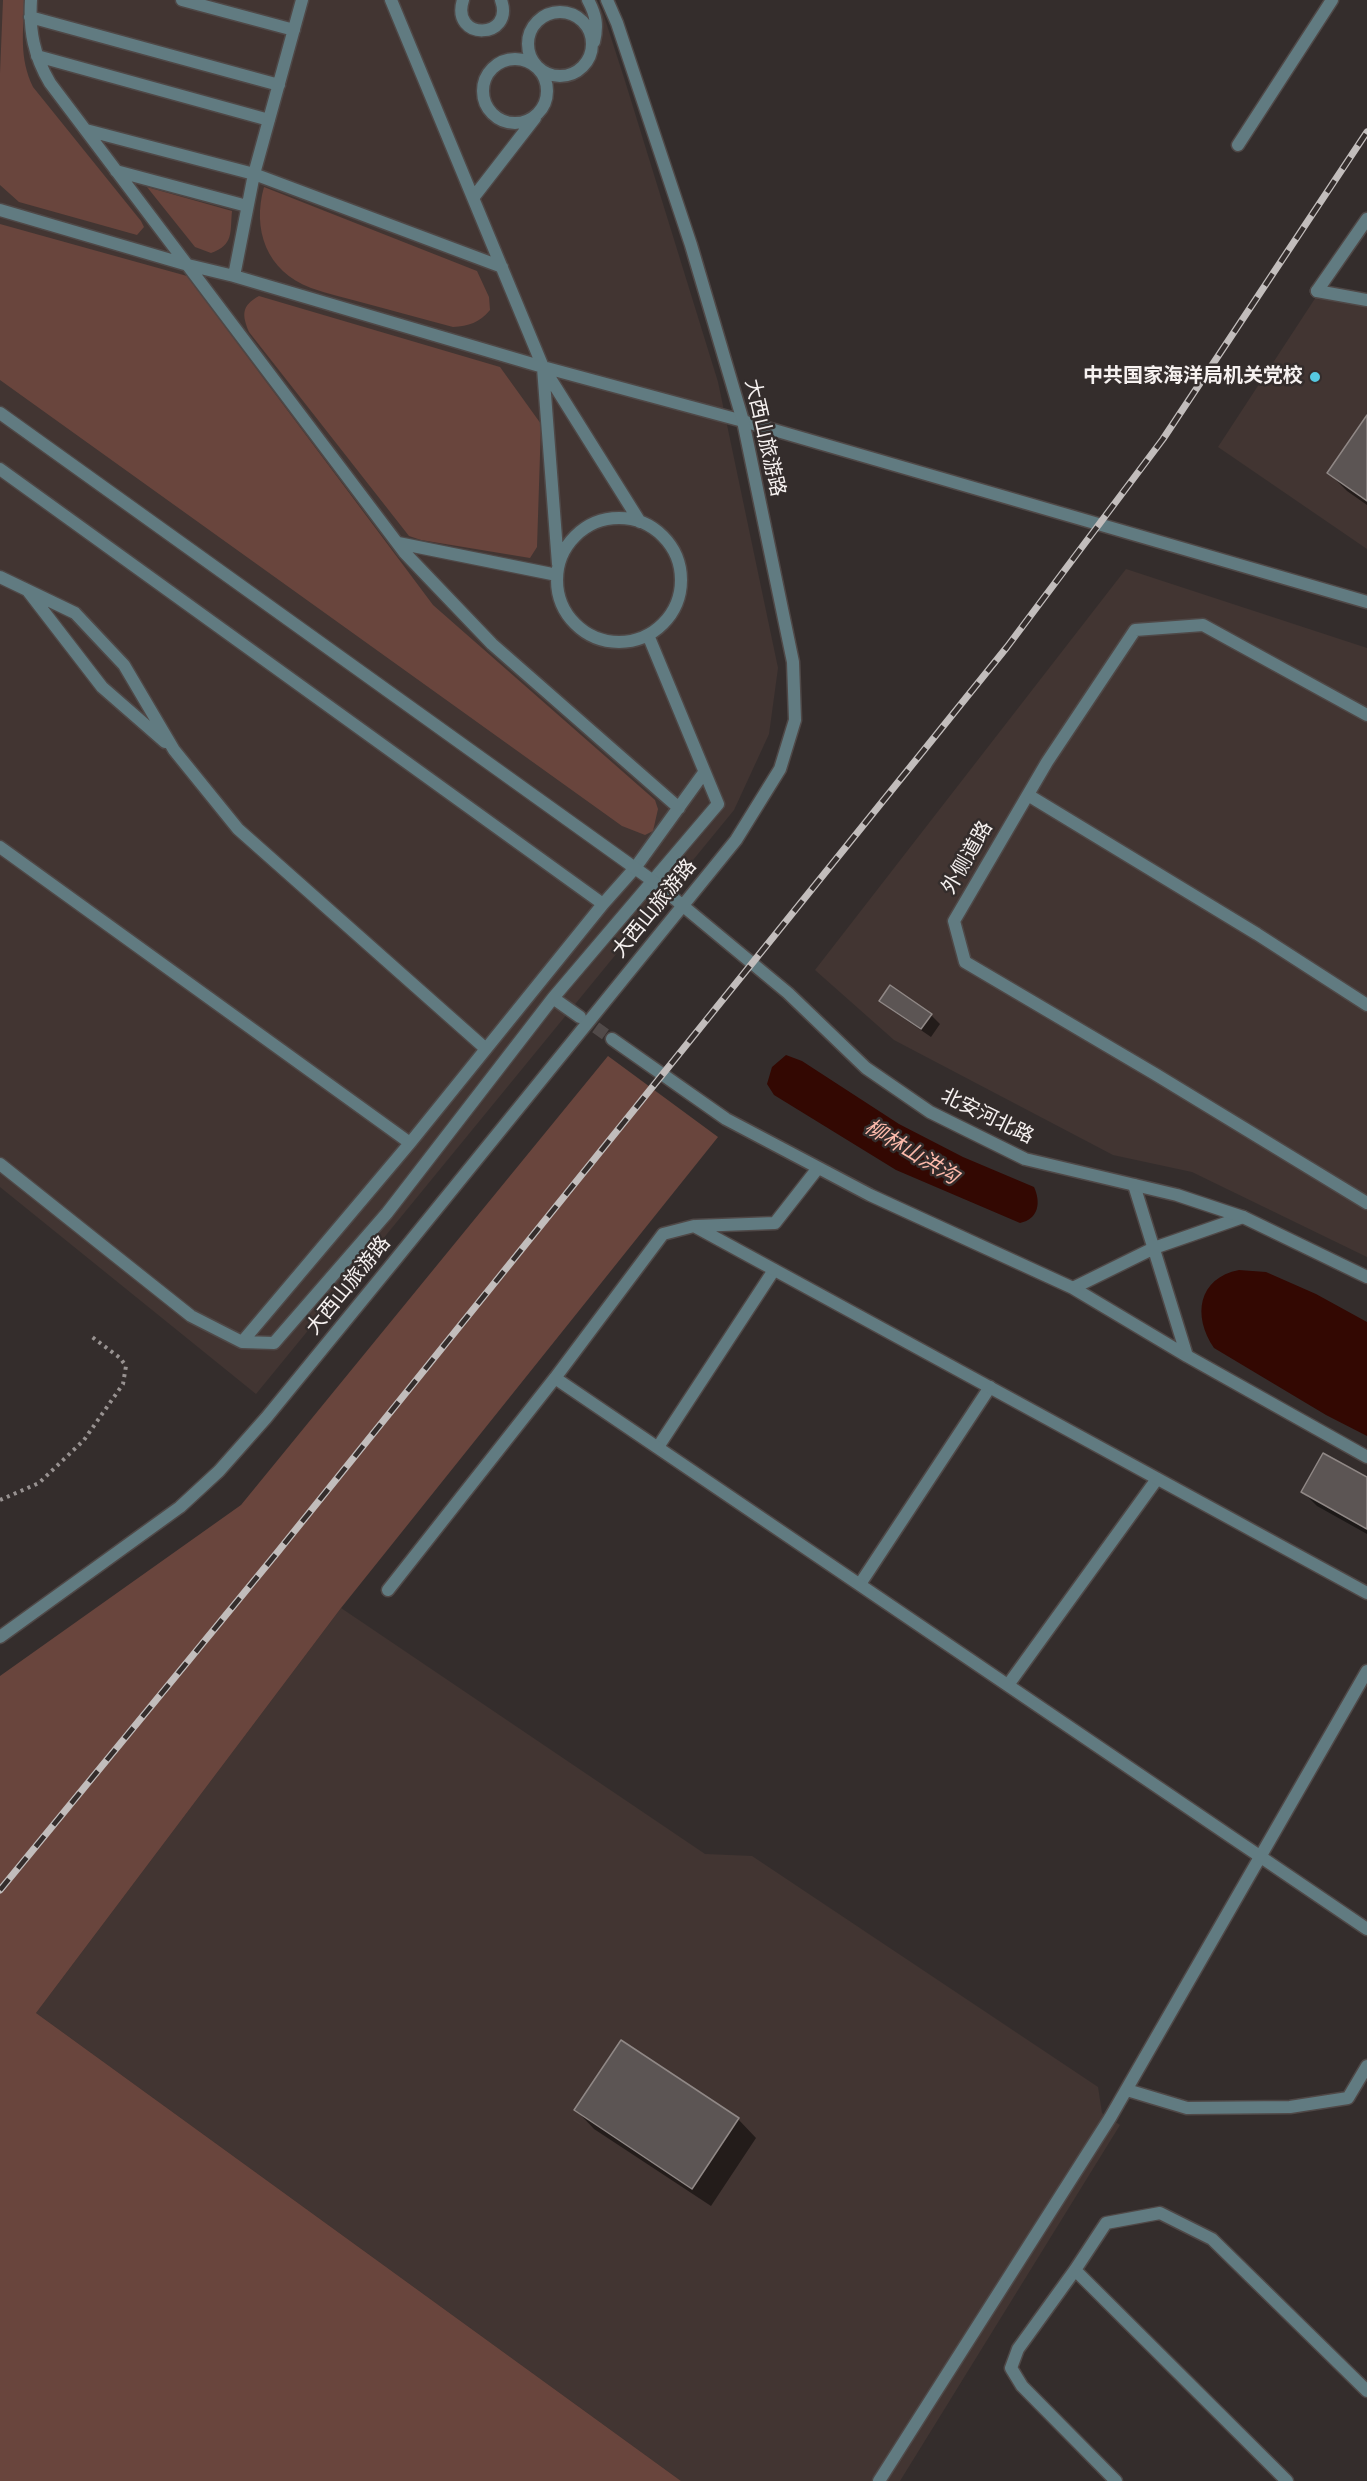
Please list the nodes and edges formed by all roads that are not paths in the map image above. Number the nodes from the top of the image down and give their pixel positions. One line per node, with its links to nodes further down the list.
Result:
1 (31, 0): 10 (street)
2 (182, 0): 11 (street)
3 (302, 0): 11 (street)
4 (391, 0): 22 (street)
5 (463, 0): 6 (street)
6 (501, 0)
7 (588, 0): 12 (street)
8 (607, 0): 32 (street, 大西山旅游路)
9 (1332, 0): 19 (street)
10 (30, 17): 13 (street); 15 (street)
11 (294, 30): 15 (street)
12 (592, 46): 14 (street); 14 (street)
13 (37, 57): 17 (street); 18 (street)
14 (539, 67): 16 (street); 16 (street)
15 (279, 85): 17 (street)
16 (539, 114): 22 (street)
17 (269, 120): 21 (street)
18 (86, 130): 20 (street); 21 (street)
19 (1239, 145)
20 (117, 171): 23 (street); 26 (street)
21 (254, 174): 23 (street); 27 (street)
22 (473, 198): 27 (street)
23 (247, 206): 28 (street)
24 (0, 210): 26 (street)
25 (1367, 219): 29 (street)
26 (188, 265): 28 (street); 35 (street)
27 (502, 267): 30 (street)
28 (234, 276): 30 (street)
29 (1367, 300)
30 (543, 367): 32 (street); 34 (street); 36 (street)
31 (0, 413): 47 (street, 北安河北路)
32 (743, 421): 39 (street); 50 (street, 大西山旅游路)
33 (0, 469): 49 (street)
34 (640, 522): 36 (street); 40 (street)
35 (398, 543): 36 (street); 45 (street)
36 (557, 570): 40 (street)
37 (0, 577): 38 (street)
38 (26, 588): 42 (street); 42 (street)
39 (1367, 602)
40 (648, 635): 43 (street)
41 (1367, 716): 44 (street, 外侧道路)
42 (174, 750): 55 (street)
43 (704, 774): 45 (street); 48 (street)
44 (1028, 795): 52 (street); 60 (street, 外侧道路)
45 (679, 808): 47 (street)
46 (0, 847): 56 (street)
47 (635, 868): 48 (street, 北安河北路); 49 (street)
48 (653, 881): 50 (street, 北安河北路); 51 (street)
49 (603, 904): 55 (street)
50 (683, 906): 59 (street, 北安河北路); 77 (street, 大西山旅游路)
51 (553, 998): 53 (street); 67 (street)
52 (1367, 1005)
53 (580, 1017)
54 (612, 1039): 58 (street)
55 (486, 1048): 56 (street)
56 (410, 1143): 67 (street)
57 (0, 1164): 67 (street)
58 (818, 1168): 62 (street); 66 (street)
59 (1134, 1185): 61 (street, 北安河北路); 63 (street)
60 (1367, 1203)
61 (1243, 1216): 63 (street); 65 (street, 北安河北路)
62 (694, 1226): 64 (street); 69 (street)
63 (1154, 1248): 66 (street); 68 (street)
64 (774, 1270): 70 (street); 71 (street)
65 (1367, 1277)
66 (1073, 1288): 68 (street)
67 (242, 1342)
68 (1187, 1356): 72 (street)
69 (555, 1378): 71 (street); 75 (street)
70 (990, 1387): 73 (street); 74 (street)
71 (658, 1447): 74 (street)
72 (1367, 1456)
73 (1157, 1479): 76 (street); 79 (street)
74 (860, 1584): 79 (street)
75 (388, 1590)
76 (1367, 1593)
77 (0, 1637)
78 (1367, 1671): 80 (street)
79 (1008, 1685): 80 (street)
80 (1259, 1855): 81 (street); 83 (street)
81 (1367, 1929)
82 (1367, 2066): 83 (street)
83 (1126, 2090): 86 (street)
84 (1075, 2270): 85 (street); 87 (street); 88 (street)
85 (1367, 2391)
86 (879, 2481)
87 (1116, 2481)
88 (1287, 2481)

